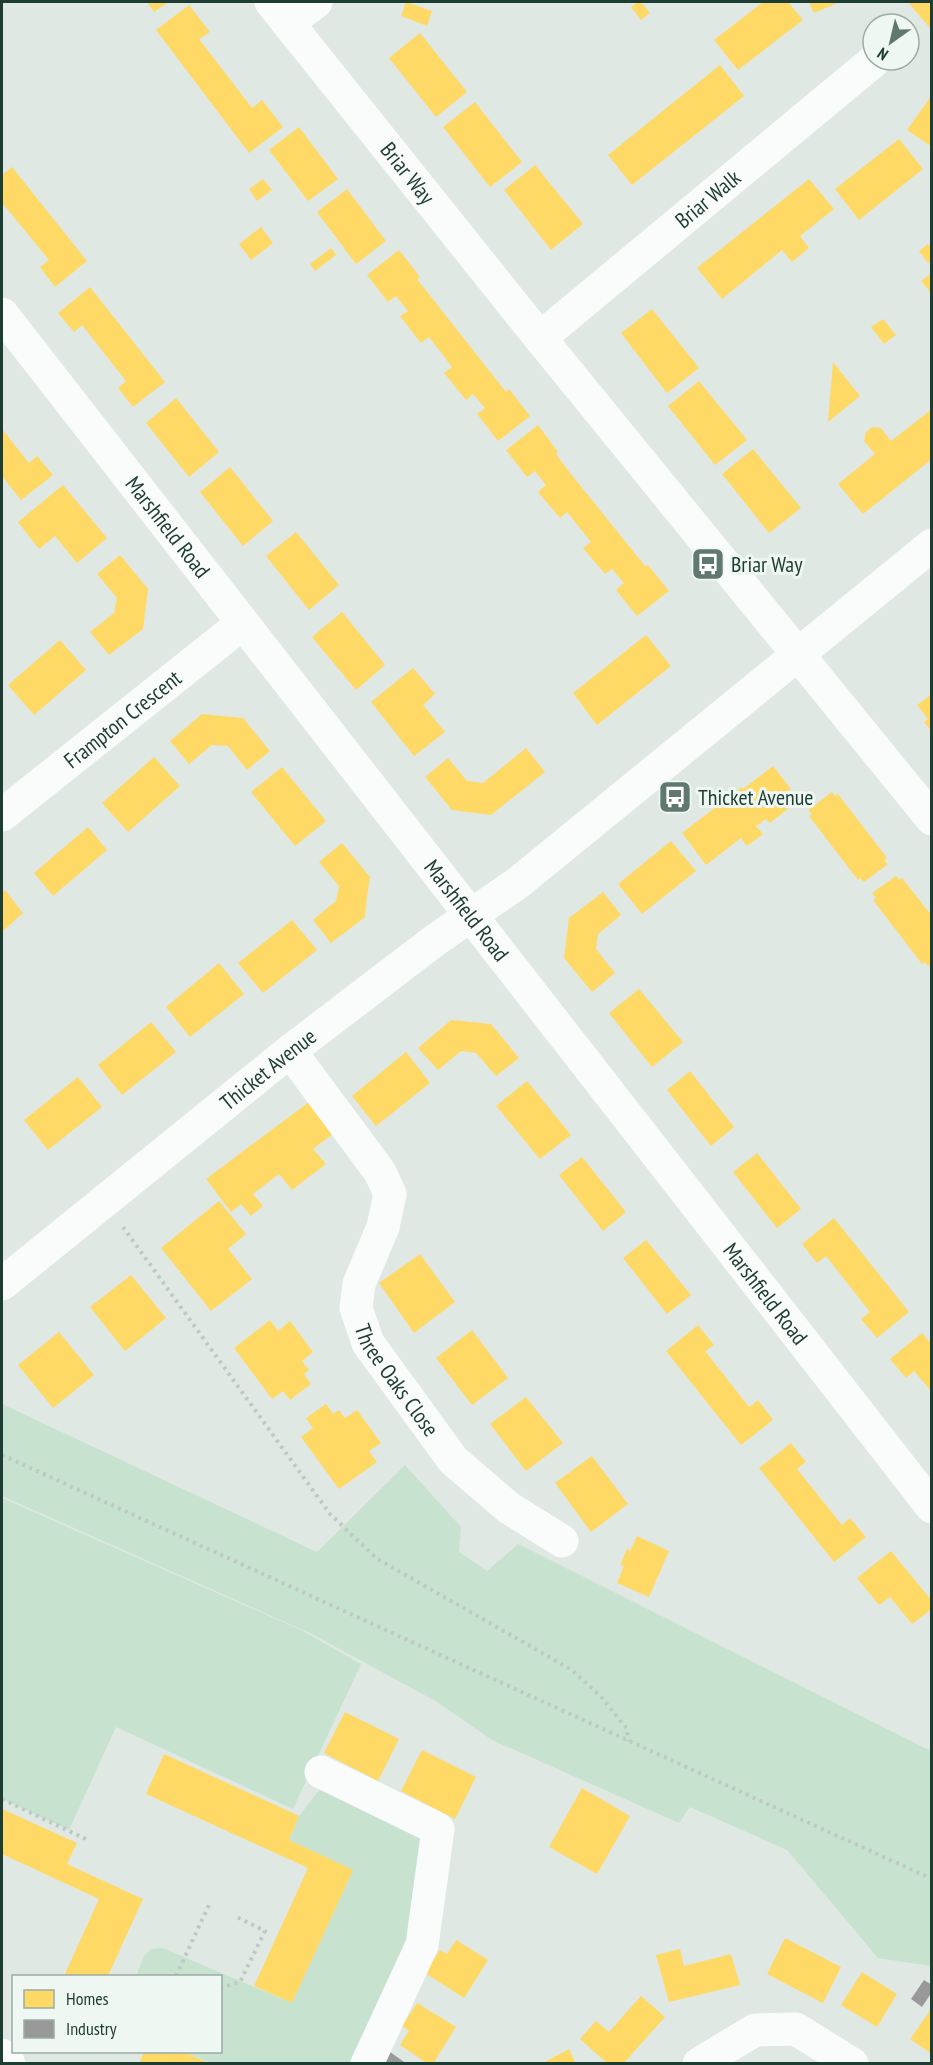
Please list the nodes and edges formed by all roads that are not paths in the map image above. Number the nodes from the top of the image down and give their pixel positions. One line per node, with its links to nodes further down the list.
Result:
1 (316, 2): 2 (street)
2 (280, 12): 5 (street, Briar Way)
3 (861, 72): 5 (street, Briar Walk)
4 (2, 314): 7 (street, Marshfield Road)
5 (540, 338): 8 (street, Briar Way)
6 (932, 545): 8 (street, Thicket Avenue)
7 (243, 623): 9 (street, Frampton Crescent); 11 (street, Marshfield Road)
8 (796, 654): 10 (street, Briar Way); 11 (street, Thicket Avenue)
9 (2, 815)
10 (932, 819)
11 (471, 917): 12 (street, Thicket Avenue); 14 (street, Marshfield Road)
12 (290, 1052): 13 (street, Thicket Avenue); 15 (street, Three Oaks Close)
13 (2, 1284)
14 (932, 1507)
15 (562, 1541)
16 (321, 1772): 19 (street)
17 (2, 2055): 18 (street)
18 (9, 2064)
19 (367, 2064)
20 (699, 2064): 21 (street)
21 (852, 2064)

